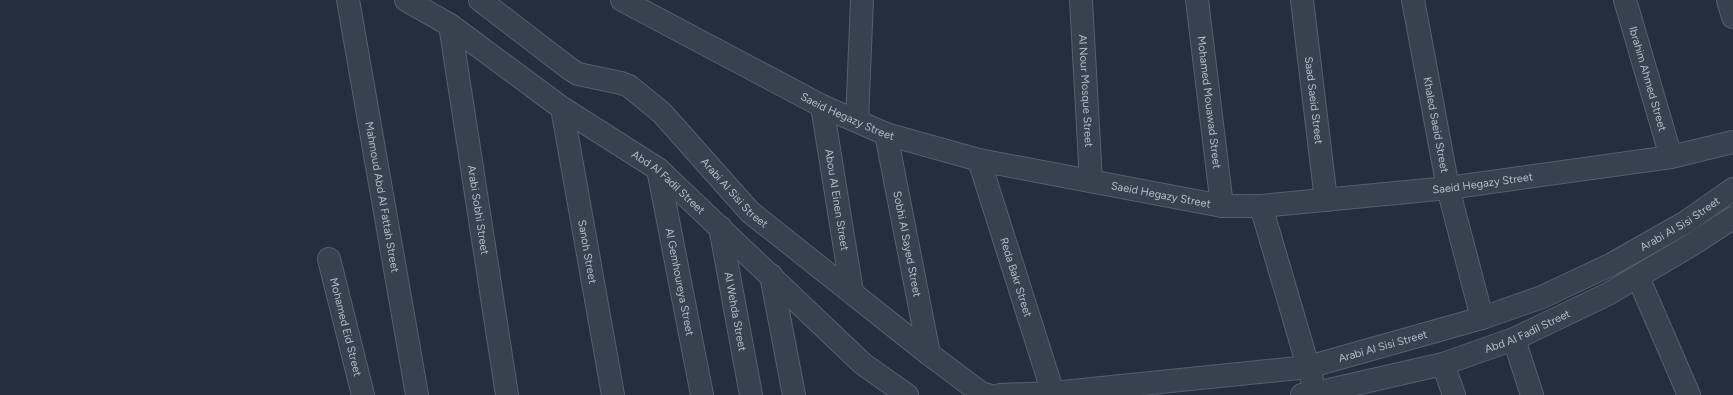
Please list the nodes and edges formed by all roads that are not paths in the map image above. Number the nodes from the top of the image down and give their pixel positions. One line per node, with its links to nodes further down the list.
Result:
1 (348, 0): 43 (street, Mahmoud Abd Al Fattah Street)
2 (406, 0): 13 (street, Abd Al Fadil Street)
3 (480, 0): 33 (street, Arabi Al Sisi Street)
4 (622, 0): 14 (street, Saeid Hegazy Street)
5 (862, 0): 16 (street)
6 (1081, 0): 22 (street, Al Nour Mosque Street)
7 (1197, 0): 26 (street, Mohamed Mouawad Street)
8 (1302, 0): 25 (street, Saad Saeid Street)
9 (1413, 0): 23 (street, Khaled Saeid Street)
10 (1625, 0): 19 (street, Ibrahim Ahmed Street)
11 (1728, 0): 12 (street)
12 (1733, 17)
13 (450, 25): 15 (street, Abd Al Fadil Street); 44 (street, Arabi Sobhi Street)
14 (822, 106): 16 (street, Saeid Hegazy Street); 33 (street, Abou Al Einen Street)
15 (562, 108): 21 (street, Abd Al Fadil Street); 45 (street, Sanoh Street)
16 (857, 122): 17 (street, Saeid Hegazy Street)
17 (886, 134): 20 (street, Saeid Hegazy Street); 36 (street, Sobhi Al Sayed Street)
18 (1733, 142): 19 (street, Saeid Hegazy Street)
19 (1671, 157): 23 (street, Saeid Hegazy Street)
20 (978, 160): 22 (street, Saeid Hegazy Street); 40 (street, Reda Bakr Street)
21 (658, 168): 29 (street, Abd Al Fadil Street); 46 (street, Al Gemhoureya Street)
22 (1091, 181): 26 (street, Saeid Hegazy Street)
23 (1448, 188): 25 (street, Saeid Hegazy Street); 34 (street, Khaled Saeid Street)
24 (1733, 189): 34 (street, Arabi Al Sisi Street)
25 (1326, 200): 27 (street, Saeid Hegazy Street)
26 (1222, 206): 27 (street, Saeid Hegazy Street)
27 (1261, 206): 38 (street)
28 (1730, 226): 32 (street, Abd Al Fadil Street)
29 (720, 227): 31 (street, Abd Al Fadil Street); 47 (street, Al Wehda Street)
30 (329, 259): 42 (street, Mohamed Eid Street)
31 (771, 276): 48 (street); 49 (street, Abd Al Fadil Street)
32 (1638, 277): 35 (street, Abd Al Fadil Street); 54 (street)
33 (852, 292): 36 (street, Arabi Al Sisi Street)
34 (1482, 318): 38 (street, Arabi Al Sisi Street)
35 (1514, 339): 37 (street, Abd Al Fadil Street); 53 (street)
36 (929, 354): 50 (street, Arabi Al Sisi Street)
37 (1443, 364): 39 (street, Abd Al Fadil Street); 52 (street)
38 (1308, 367): 40 (street, Arabi Al Sisi Street); 41 (street)
39 (1390, 386): 41 (street, Abd Al Fadil Street)
40 (1053, 393): 51 (street, Arabi Al Sisi Street)
41 (1312, 394)
42 (363, 395)
43 (417, 395)
44 (507, 395)
45 (613, 395)
46 (702, 395)
47 (751, 395)
48 (794, 395)
49 (907, 395)
50 (988, 395)
51 (1000, 395)
52 (1454, 395)
53 (1532, 395)
54 (1689, 395)

